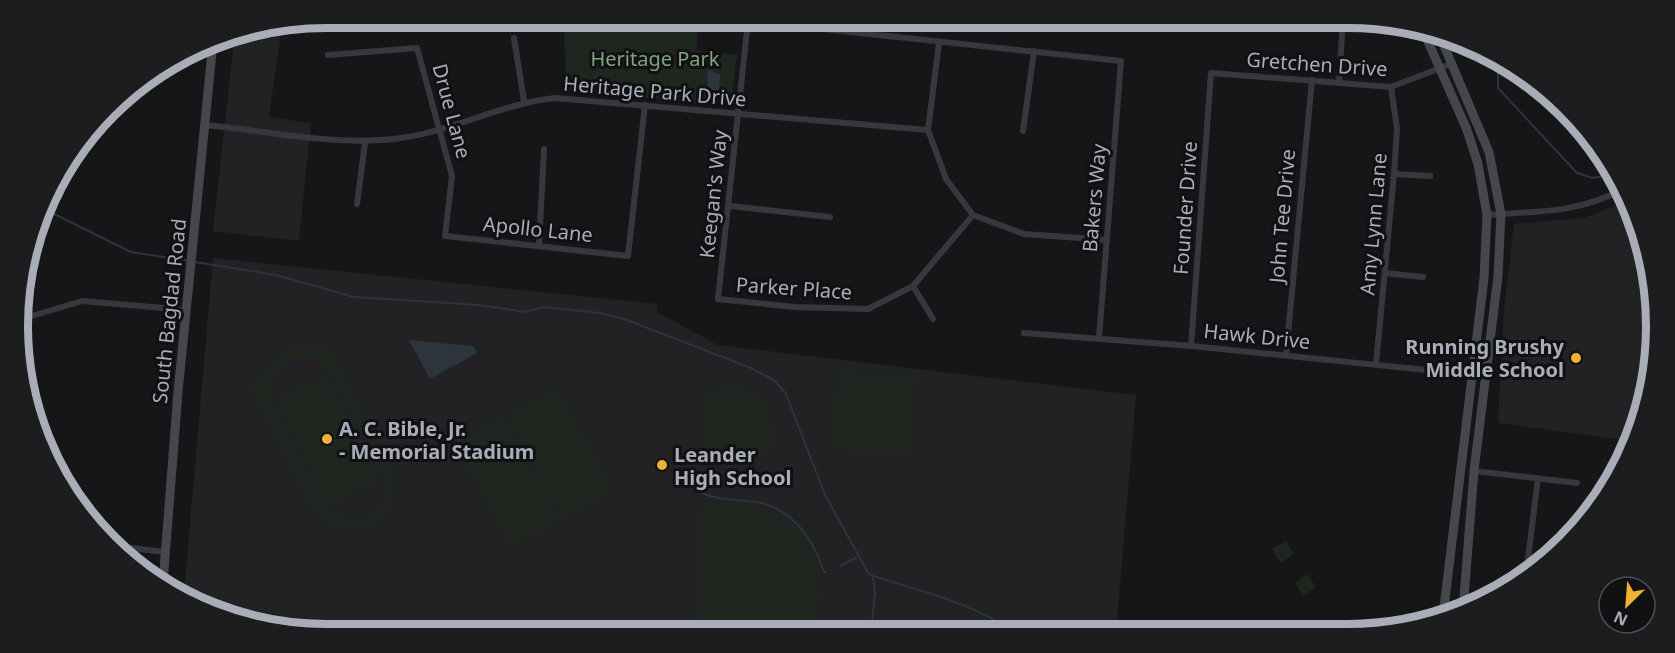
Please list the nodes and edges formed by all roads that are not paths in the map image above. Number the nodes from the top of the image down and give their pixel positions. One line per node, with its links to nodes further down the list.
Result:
1 (747, 28): 19 (street, Keegan's Way)
2 (809, 28): 6 (street, Keegan's Way)
3 (1342, 28): 15 (street)
4 (514, 38): 17 (street)
5 (1427, 39): 12 (main road)
6 (939, 43): 9 (street); 22 (street)
7 (1444, 44): 11 (main road)
8 (212, 51): 20 (main road, South Bagdad Road)
9 (1034, 51): 23 (street); 36 (street, Bakers Way)
10 (328, 55): 21 (street, Drue Lane)
11 (1453, 63): 12 (street, Gretchen Drive); 31 (main road)
12 (1440, 68): 16 (street, Gretchen Drive); 33 (main road)
13 (1211, 73): 14 (street, Gretchen Drive); 47 (street, Founder Drive)
14 (1311, 80): 15 (street, Gretchen Drive); 48 (street, John Tee Drive)
15 (1339, 83): 16 (street, Gretchen Drive)
16 (1391, 87): 26 (street, Amy Lynn Lane)
17 (524, 102): 18 (street, Heritage Park Drive); 21 (street, Heritage Park Drive)
18 (645, 105): 19 (street, Heritage Park Drive); 37 (street, Apollo Lane)
19 (738, 115): 22 (street, Heritage Park Drive); 30 (street, Keegan's Way)
20 (205, 125): 24 (street, Heritage Park Drive); 42 (main road, South Bagdad Road)
21 (439, 128): 24 (street, Heritage Park Drive); 35 (street, Drue Lane)
22 (928, 130): 32 (street)
23 (1023, 131)
24 (365, 143): 29 (street)
25 (544, 149): 37 (street)
26 (1394, 174): 27 (street); 38 (street, Amy Lynn Lane)
27 (1430, 176)
28 (1615, 193): 31 (street)
29 (357, 204)
30 (730, 206): 34 (street); 41 (street, Keegan's Way)
31 (1501, 214): 33 (street); 51 (main road)
32 (973, 215): 36 (street); 40 (street, Parker Place)
33 (1487, 215): 50 (main road)
34 (830, 217)
35 (445, 236): 37 (street, Apollo Lane)
36 (1107, 240): 46 (street, Bakers Way)
37 (539, 244)
38 (1385, 273): 39 (street); 49 (street, Amy Lynn Lane)
39 (1423, 277)
40 (913, 286): 41 (street, Parker Place); 44 (street)
41 (718, 299)
42 (187, 310): 43 (street); 56 (main road, South Bagdad Road)
43 (28, 317)
44 (933, 319)
45 (1024, 333): 46 (street, Hawk Drive)
46 (1099, 338): 47 (street, Hawk Drive)
47 (1191, 346): 48 (street, Hawk Drive)
48 (1286, 355): 49 (street, Hawk Drive)
49 (1376, 364): 50 (street, Hawk Drive)
50 (1473, 374): 51 (street, Hawk Drive); 60 (main road)
51 (1485, 376): 52 (main road)
52 (1474, 471): 53 (street); 59 (main road)
53 (1538, 478): 54 (street); 57 (street)
54 (1577, 483)
55 (126, 547): 56 (street)
56 (165, 552): 58 (main road, South Bagdad Road)
57 (1529, 564)
58 (163, 576)
59 (1464, 602)
60 (1444, 609)

